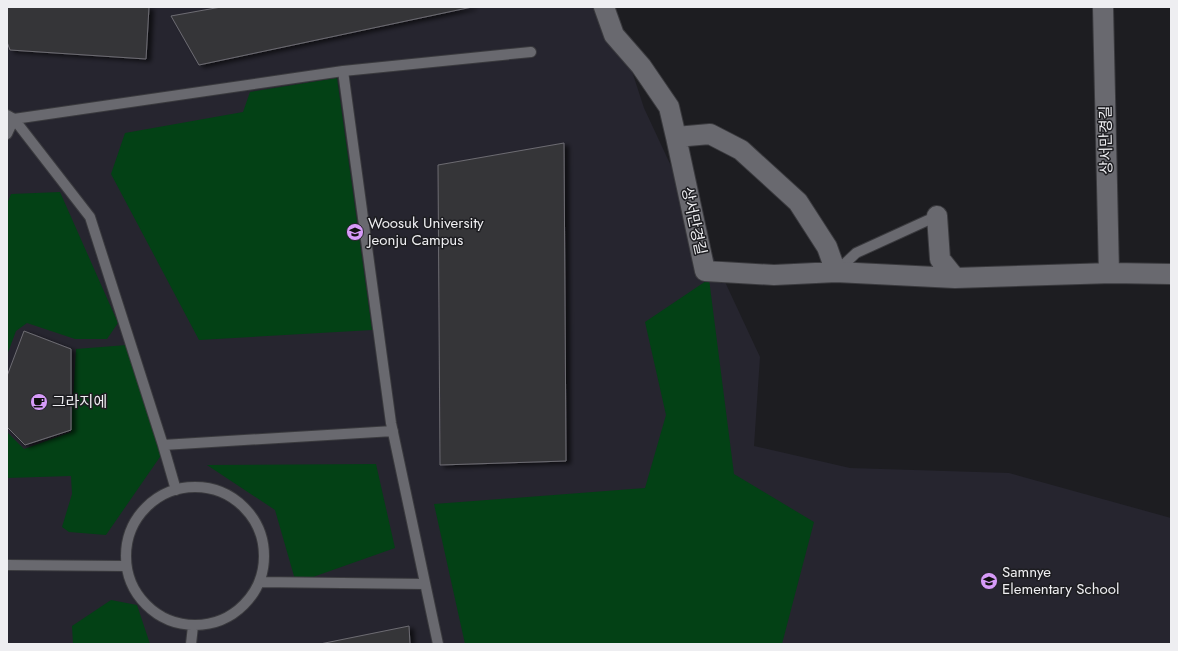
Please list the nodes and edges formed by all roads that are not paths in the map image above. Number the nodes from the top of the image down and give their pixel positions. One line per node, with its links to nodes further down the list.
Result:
1 (604, 7): 7 (street, 상서만경길)
2 (1103, 7): 10 (street, 상서만경길)
3 (531, 52): 4 (lane)
4 (343, 71): 5 (lane); 13 (lane)
5 (11, 117): 6 (lane); 14 (lane)
6 (7, 134)
7 (676, 137): 9 (street); 9 (street, 상서만경길)
8 (936, 216): 9 (lane); 12 (street)
9 (836, 272): 12 (street, 상서만경길)
10 (1109, 273): 11 (street, 상서만경길); 12 (street, 상서만경길)
11 (1171, 274)
12 (955, 278)
13 (393, 431): 14 (lane); 19 (lane)
14 (163, 445): 15 (lane)
15 (176, 490): 17 (lane); 18 (lane)
16 (7, 565): 17 (lane)
17 (126, 566): 20 (lane)
18 (259, 582): 19 (lane); 20 (lane)
19 (425, 584): 22 (lane)
20 (193, 626): 21 (lane)
21 (191, 644)
22 (438, 644)

